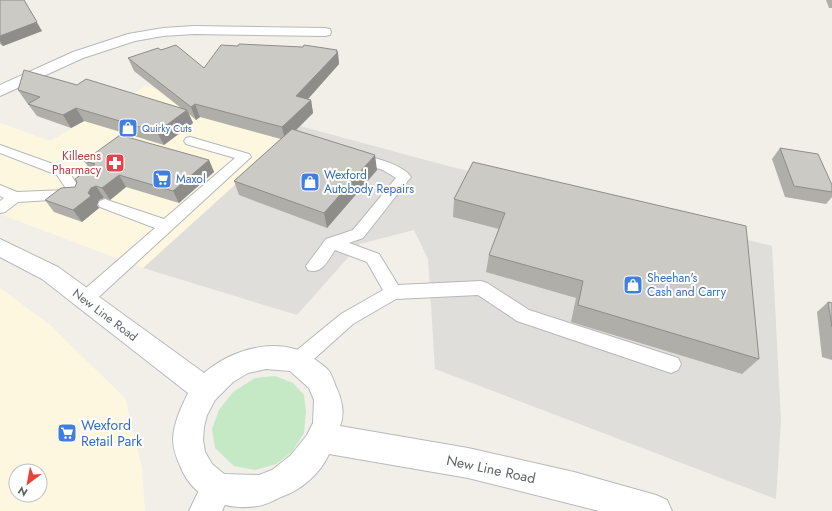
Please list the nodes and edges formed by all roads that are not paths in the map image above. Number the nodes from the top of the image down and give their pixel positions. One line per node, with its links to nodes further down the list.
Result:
1 (325, 32): 2 (main road)
2 (0, 91)
3 (190, 141): 10 (lane)
4 (0, 149): 7 (lane)
5 (340, 152): 11 (lane)
6 (0, 190): 7 (lane)
7 (15, 197): 9 (lane)
8 (105, 204): 10 (lane)
9 (0, 208)
10 (167, 226): 15 (lane)
11 (332, 244): 13 (lane); 14 (lane)
12 (0, 247): 15 (main road, New Line Road)
13 (314, 266)
14 (393, 292): 16 (lane); 17 (lane)
15 (84, 300): 18 (main road, New Line Road)
16 (298, 361): 18 (main road); 19 (main road)
17 (671, 364)
18 (206, 390): 20 (main road)
19 (323, 438): 20 (main road); 21 (main road, New Line Road)
20 (211, 499)
21 (656, 511)

